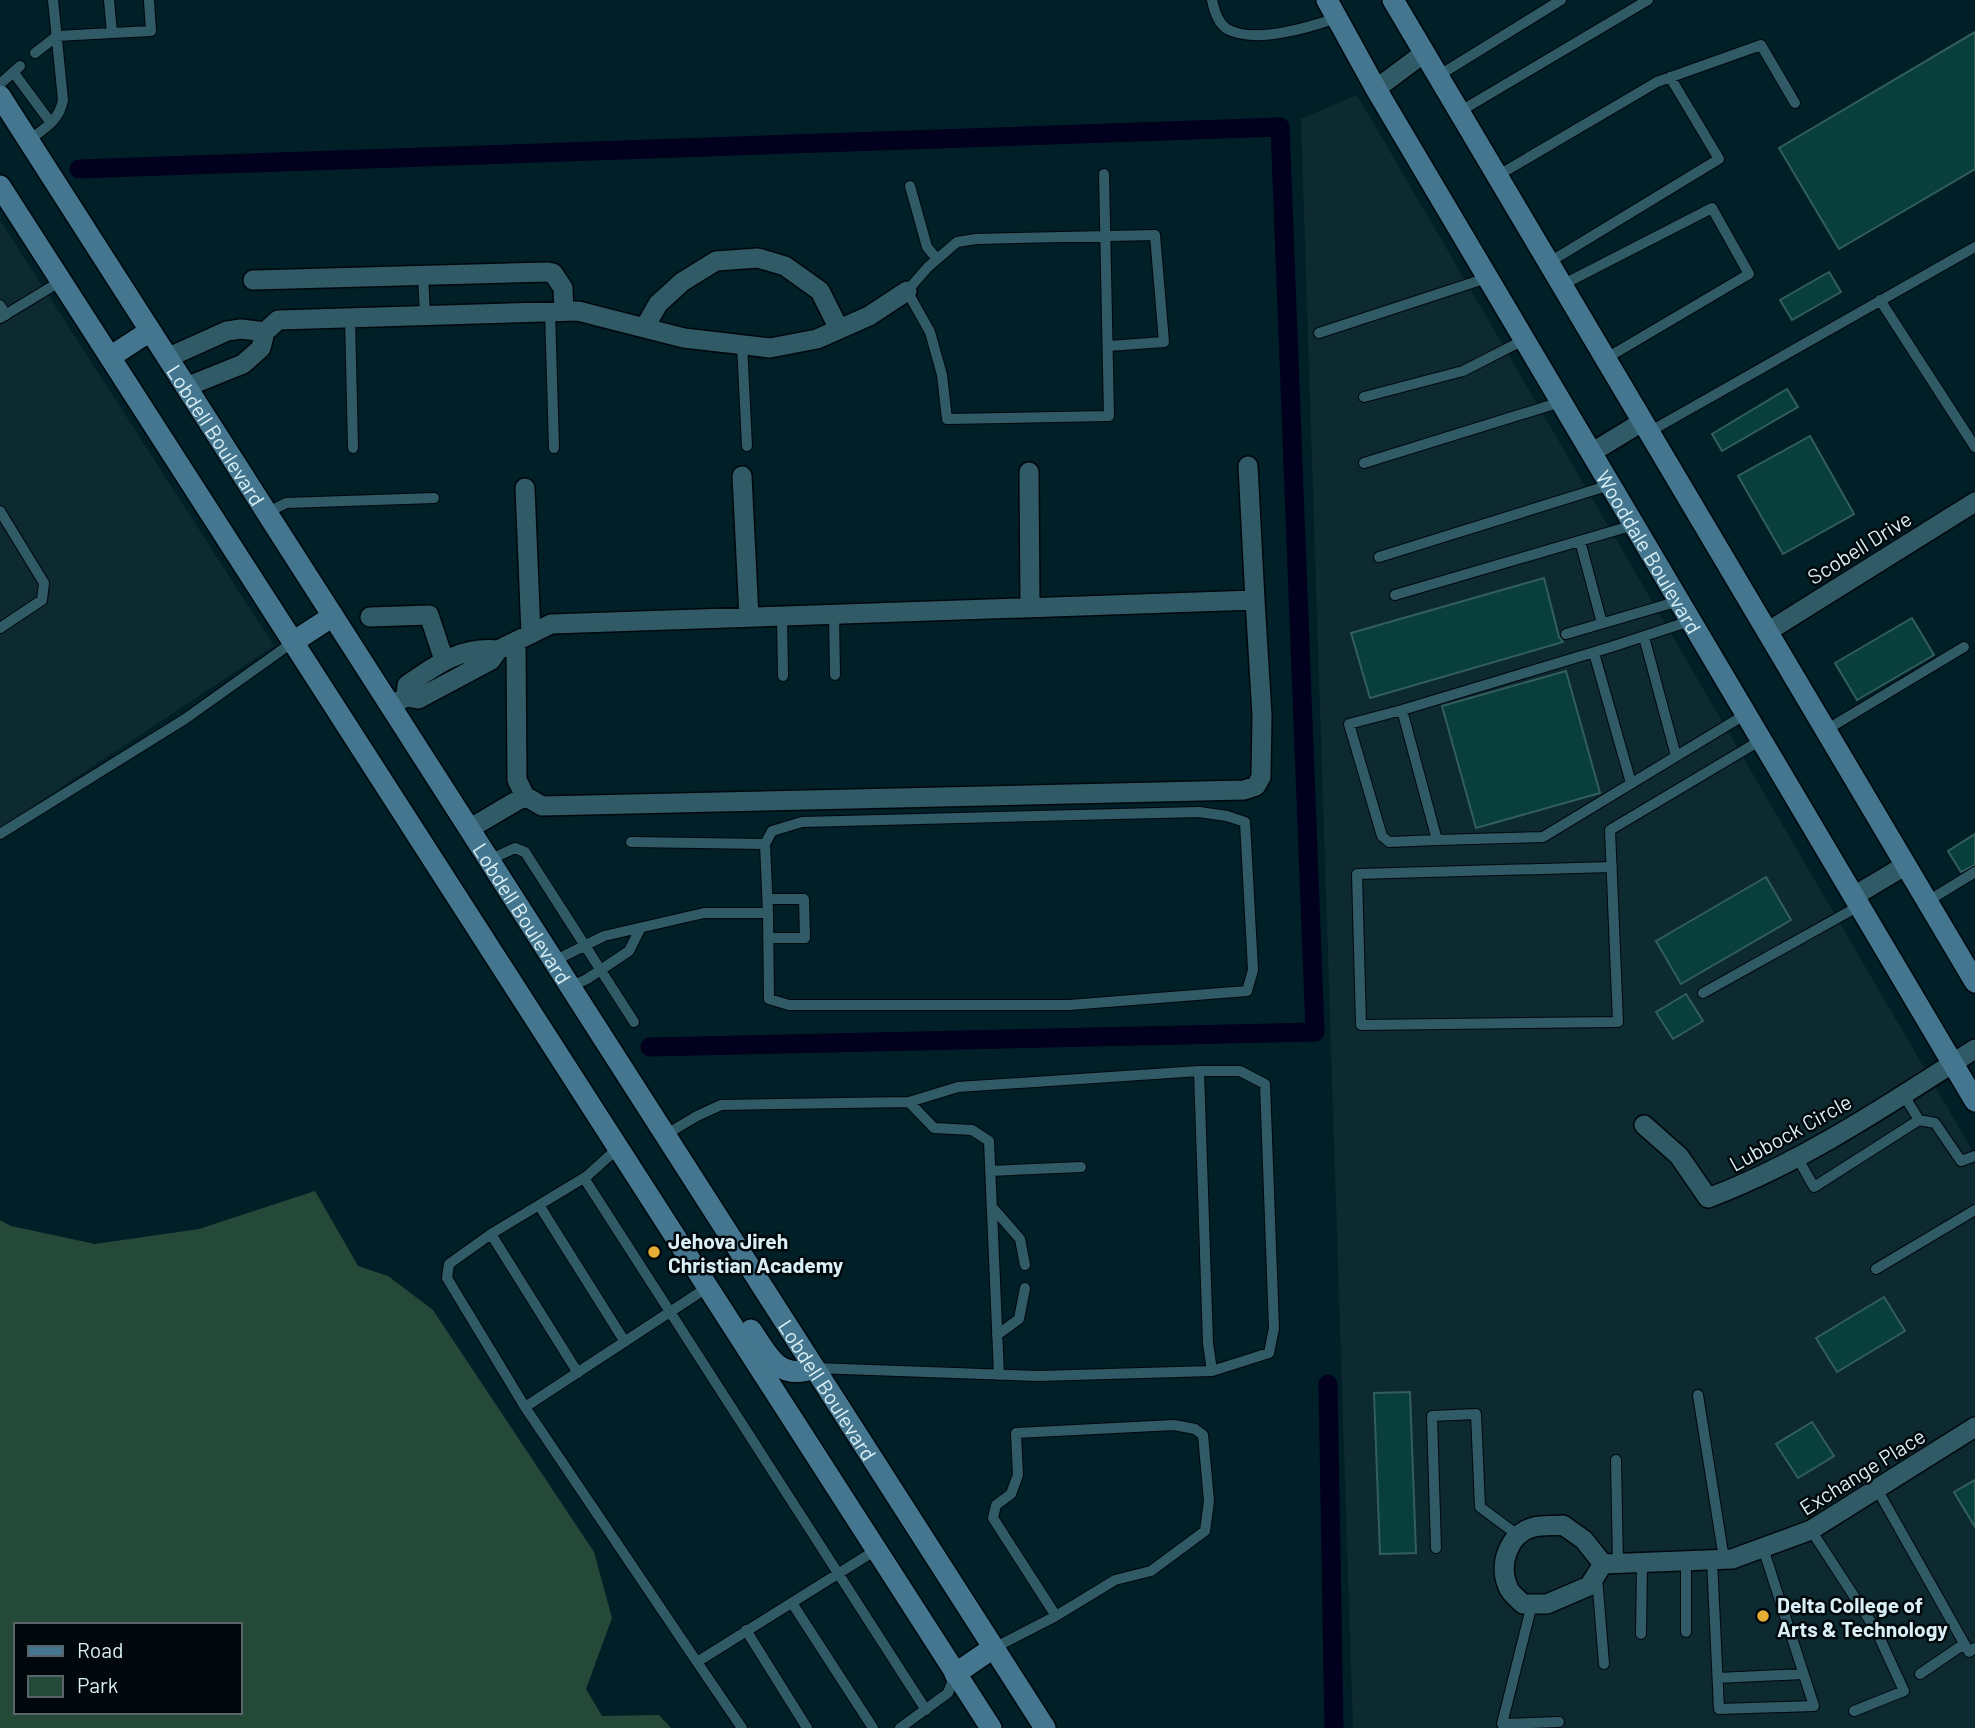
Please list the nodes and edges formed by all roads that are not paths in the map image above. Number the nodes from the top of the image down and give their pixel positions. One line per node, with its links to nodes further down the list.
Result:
1 (53, 0): 10 (lane)
2 (109, 0): 9 (lane)
3 (149, 0): 9 (lane)
4 (1212, 0): 8 (lane)
5 (1561, 0): 13 (lane)
6 (1648, 0): 19 (lane)
7 (1398, 1): 12 (main road)
8 (1331, 9): 16 (main road, Wooddale Boulevard)
9 (112, 33): 10 (lane)
10 (57, 36): 11 (lane); 20 (lane)
11 (35, 53)
12 (1424, 53): 13 (main road); 16 (street)
13 (1437, 76): 19 (main road)
14 (1670, 77): 18 (lane); 23 (lane); 29 (lane)
15 (0, 83): 20 (lane)
16 (1376, 89): 31 (main road, Wooddale Boulevard)
17 (0, 96): 21 (main road, Lobdell Boulevard)
18 (1796, 103)
19 (1459, 112): 23 (main road)
20 (51, 123): 21 (lane)
21 (28, 141): 44 (main road, Lobdell Boulevard)
22 (1104, 174): 26 (lane)
23 (1497, 176): 29 (main road)
24 (910, 186): 28 (lane)
25 (2, 194): 33 (main road)
26 (1106, 236): 28 (lane); 49 (lane); 49 (lane)
27 (1975, 247): 36 (lane)
28 (937, 260): 35 (lane)
29 (1548, 263): 34 (main road)
30 (423, 275): 32 (street); 38 (street); 39 (lane)
31 (1488, 278): 46 (lane); 47 (main road, Wooddale Boulevard)
32 (253, 280)
33 (61, 281): 40 (lane); 50 (main road)
34 (1561, 285): 52 (main road); 52 (lane)
35 (907, 290): 43 (street); 49 (lane)
36 (1881, 300): 56 (lane); 58 (lane)
37 (0, 305): 40 (lane)
38 (557, 311): 39 (street); 42 (street); 60 (lane)
39 (425, 315): 41 (street)
40 (3, 316)
41 (350, 317): 45 (street); 59 (lane)
42 (645, 327): 43 (street); 48 (street)
43 (839, 329): 48 (street)
44 (150, 331): 50 (main road); 51 (main road, Lobdell Boulevard)
45 (264, 332): 51 (street); 53 (street)
46 (1319, 333)
47 (1524, 340): 54 (lane); 55 (main road, Wooddale Boulevard)
48 (742, 344): 57 (lane)
49 (1108, 346)
50 (110, 357): 91 (main road)
51 (167, 358): 53 (main road, Lobdell Boulevard)
52 (1605, 359): 56 (main road)
53 (186, 387): 71 (main road, Lobdell Boulevard)
54 (1364, 397)
55 (1561, 402): 61 (main road, Wooddale Boulevard); 62 (lane)
56 (1645, 427): 61 (street); 88 (main road)
57 (747, 446)
58 (1975, 447)
59 (353, 448)
60 (554, 448)
61 (1591, 453): 66 (main road, Wooddale Boulevard)
62 (1364, 463)
63 (1248, 466): 76 (street)
64 (1029, 472): 78 (street)
65 (742, 476): 84 (street)
66 (1610, 485): 72 (main road, Wooddale Boulevard); 74 (lane)
67 (525, 488): 92 (street)
68 (434, 498): 71 (lane)
69 (1975, 502): 88 (street, Scobell Drive)
70 (0, 511): 87 (lane)
71 (267, 513): 81 (main road, Lobdell Boulevard)
72 (1634, 525): 73 (lane); 77 (main road, Wooddale Boulevard)
73 (1580, 541): 75 (lane); 86 (lane)
74 (1379, 557)
75 (1395, 595)
76 (1255, 600): 78 (street); 106 (street)
77 (1679, 601): 85 (main road, Wooddale Boulevard); 86 (lane)
78 (1030, 607): 80 (street)
79 (0, 612): 87 (lane)
80 (834, 614): 82 (street); 97 (lane)
81 (332, 616): 91 (main road); 99 (main road, Lobdell Boulevard)
82 (782, 616): 84 (street); 98 (lane)
83 (370, 617): 95 (street)
84 (749, 617): 92 (street)
85 (1691, 621): 90 (lane); 101 (main road, Wooddale Boulevard)
86 (1602, 624): 89 (lane)
87 (4, 626)
88 (1767, 632): 102 (main road)
89 (1566, 634)
90 (1644, 636): 94 (lane); 104 (lane)
91 (293, 642): 108 (lane); 138 (main road)
92 (515, 643): 95 (street); 96 (street); 106 (street)
93 (1964, 647): 102 (lane)
94 (1594, 653): 100 (lane); 105 (lane)
95 (442, 667): 96 (street); 96 (street); 99 (street)
96 (466, 673)
97 (835, 675)
98 (783, 676)
99 (398, 701): 107 (main road, Lobdell Boulevard)
100 (1402, 709): 109 (lane); 109 (lane)
101 (1746, 713): 103 (main road, Wooddale Boulevard); 104 (lane)
102 (1825, 730): 113 (main road)
103 (1761, 739): 114 (lane); 117 (main road, Wooddale Boulevard)
104 (1676, 756): 105 (lane)
105 (1631, 783): 109 (lane)
106 (526, 796): 107 (street)
107 (469, 829): 112 (main road, Lobdell Boulevard)
108 (0, 834)
109 (1437, 840)
110 (631, 842): 111 (lane)
111 (765, 844): 116 (lane); 121 (lane)
112 (489, 860): 122 (lane); 123 (main road, Lobdell Boulevard)
113 (1906, 865): 117 (street); 118 (main road)
114 (1612, 867): 114 (lane)
115 (1975, 872): 118 (lane)
116 (768, 899): 119 (lane); 121 (lane)
117 (1857, 901): 127 (lane); 130 (main road, Wooddale Boulevard)
118 (1927, 902): 125 (main road)
119 (768, 913): 120 (lane); 121 (lane)
120 (640, 929): 122 (lane); 124 (lane)
121 (768, 938)
122 (585, 945): 123 (lane); 124 (lane)
123 (554, 961): 126 (main road, Lobdell Boulevard)
124 (601, 970): 126 (lane); 128 (lane)
125 (1974, 980)
126 (570, 987): 137 (main road, Lobdell Boulevard)
127 (1703, 993)
128 (634, 1022)
129 (1975, 1049): 130 (street, Lubbock Circle)
130 (1953, 1063): 132 (street, Lubbock Circle); 133 (main road, Wooddale Boulevard)
131 (1199, 1071): 134 (lane); 156 (lane); 156 (lane)
132 (1903, 1094): 135 (lane); 139 (street, Lubbock Circle)
133 (1975, 1101)
134 (909, 1102): 137 (lane); 142 (lane)
135 (1919, 1120): 139 (lane); 140 (lane)
136 (1644, 1125): 139 (street, Lubbock Circle)
137 (665, 1135): 155 (main road, Lobdell Boulevard)
138 (618, 1147): 143 (lane); 151 (main road)
139 (1796, 1156)
140 (1975, 1156)
141 (1081, 1167): 142 (lane)
142 (990, 1171): 145 (lane)
143 (584, 1178): 144 (lane); 152 (lane)
144 (539, 1205): 147 (lane); 154 (lane)
145 (992, 1207): 148 (lane); 153 (lane)
146 (1975, 1210): 149 (lane)
147 (491, 1234): 157 (lane); 160 (lane)
148 (1025, 1265)
149 (1876, 1269)
150 (1025, 1288): 153 (lane)
151 (711, 1292): 152 (lane); 155 (main road); 168 (main road)
152 (670, 1312): 154 (lane); 173 (lane)
153 (997, 1335): 158 (lane)
154 (625, 1342): 157 (lane)
155 (814, 1368): 158 (lane); 181 (main road, Lobdell Boulevard)
156 (1212, 1371): 158 (lane)
157 (578, 1373): 160 (lane)
158 (999, 1374)
159 (1698, 1395): 169 (lane)
160 (525, 1407): 183 (lane)
161 (1971, 1433): 163 (street, Exchange Place)
162 (1616, 1460): 172 (lane)
163 (1877, 1489): 164 (street, Exchange Place); 180 (lane)
164 (1811, 1530): 167 (street, Exchange Place); 190 (lane)
165 (1519, 1537): 166 (lane); 172 (street); 175 (street)
166 (1436, 1548)
167 (1763, 1548): 169 (street, Exchange Place); 186 (lane)
168 (876, 1550): 173 (lane); 185 (main road)
169 (1718, 1559): 170 (street, Exchange Place); 188 (lane)
170 (1686, 1561): 171 (street, Exchange Place); 178 (lane)
171 (1642, 1563): 172 (street, Exchange Place); 179 (lane)
172 (1606, 1567): 175 (street); 184 (lane)
173 (839, 1574): 174 (lane); 189 (lane)
174 (792, 1603): 177 (lane); 194 (lane)
175 (1532, 1604): 191 (lane)
176 (1056, 1616): 176 (lane); 181 (lane)
177 (746, 1630): 183 (lane); 193 (lane)
178 (1686, 1632)
179 (1641, 1634)
180 (1964, 1644): 182 (lane); 187 (lane)
181 (993, 1648): 185 (main road); 197 (main road, Lobdell Boulevard)
182 (1975, 1648)
183 (697, 1662): 192 (lane)
184 (1604, 1664)
185 (956, 1674): 189 (lane); 196 (main road)
186 (1803, 1674): 188 (lane); 188 (lane)
187 (1920, 1674)
188 (1718, 1678)
189 (926, 1710): 195 (lane)
190 (1854, 1711)
191 (1559, 1722)
192 (742, 1728)
193 (807, 1728)
194 (873, 1728)
195 (900, 1728)
196 (991, 1728)
197 (1045, 1728)

